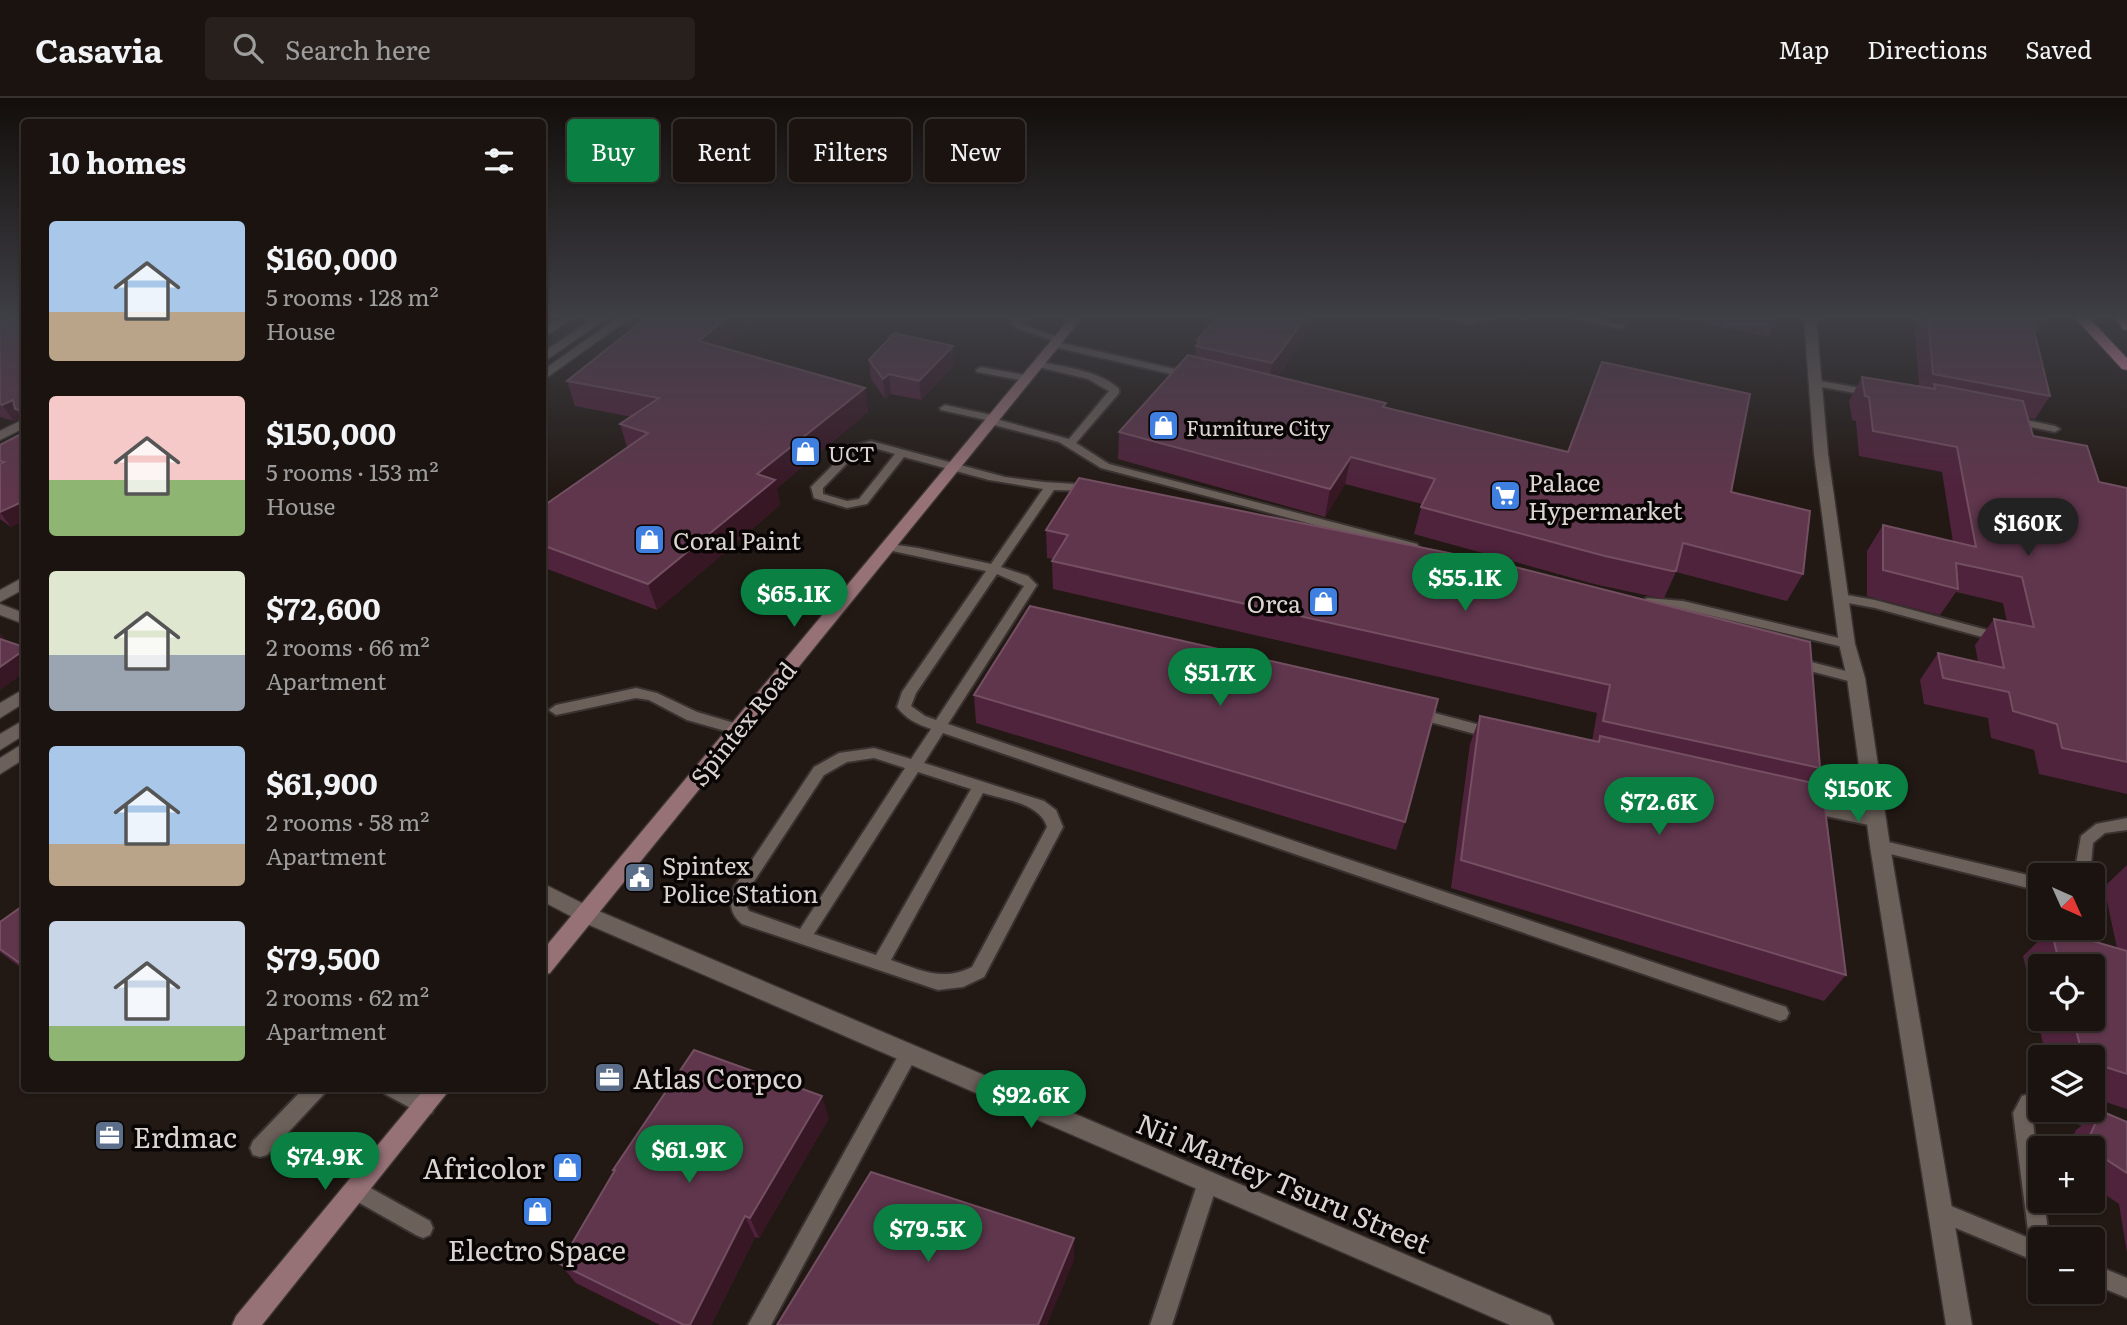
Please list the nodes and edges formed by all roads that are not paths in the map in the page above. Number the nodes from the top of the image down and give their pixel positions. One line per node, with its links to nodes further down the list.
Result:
1 (1010, 375): 7 (lane)
2 (1027, 375): 7 (main road, Spintex Road)
3 (1080, 375): 16 (lane)
4 (1189, 375): 6 (lane)
5 (1814, 375): 8 (street)
6 (1196, 377)
7 (1025, 378): 11 (main road, Spintex Road)
8 (1815, 383): 9 (lane); 26 (street)
9 (1883, 396)
10 (945, 408): 11 (lane)
11 (991, 419): 16 (lane); 18 (main road, Spintex Road)
12 (2002, 419): 14 (lane)
13 (21, 425): 15 (street)
14 (2054, 429)
15 (0, 436)
16 (1070, 444): 22 (lane)
17 (901, 453): 17 (lane); 18 (lane)
18 (951, 468): 19 (lane); 21 (main road, Spintex Road)
19 (1051, 486): 20 (lane); 23 (lane)
20 (1101, 490)
21 (887, 546): 23 (lane); 40 (main road, Spintex Road)
22 (1426, 550)
23 (994, 568): 38 (lane); 38 (lane)
24 (21, 584): 25 (street)
25 (0, 597)
26 (1841, 598): 30 (lane); 31 (street)
27 (1633, 599): 31 (lane)
28 (0, 609): 29 (street)
29 (21, 618)
30 (1997, 637)
31 (1847, 644): 33 (street)
32 (1789, 661): 33 (lane)
33 (1856, 678): 48 (street)
34 (21, 697): 37 (street)
35 (556, 710): 40 (lane)
36 (1406, 711): 41 (lane)
37 (0, 712)
38 (940, 726): 44 (lane); 58 (lane)
39 (21, 728): 42 (street)
40 (736, 729): 54 (main road, Spintex Road)
41 (1512, 738)
42 (0, 743)
43 (21, 752): 45 (street)
44 (915, 764): 46 (lane); 55 (lane); 55 (lane)
45 (0, 767)
46 (980, 786): 57 (lane); 57 (lane)
47 (1791, 804): 48 (lane)
48 (1878, 821): 50 (street)
49 (2127, 824): 51 (lane)
50 (1880, 846): 52 (lane); 69 (street)
51 (2084, 863)
52 (2028, 882)
53 (546, 893): 54 (street, Nii Martey Tsuru Street)
54 (587, 915): 56 (main road, Spintex Road); 59 (street, Nii Martey Tsuru Street)
55 (803, 938): 57 (lane)
56 (546, 962)
57 (880, 964)
58 (1780, 1013)
59 (909, 1053): 67 (street, Nii Martey Tsuru Street); 76 (lane)
60 (313, 1092): 66 (lane)
61 (408, 1092): 62 (lane)
62 (433, 1098): 68 (main road)
63 (2028, 1104): 70 (lane)
64 (2100, 1122): 65 (lane)
65 (2127, 1132)
66 (260, 1148)
67 (1208, 1182): 77 (lane); 78 (street, Nii Martey Tsuru Street)
68 (356, 1190): 71 (lane); 75 (main road)
69 (1941, 1212): 72 (lane); 79 (street)
70 (2037, 1227)
71 (423, 1228)
72 (2028, 1245)
73 (2105, 1279): 74 (lane)
74 (2127, 1288)
75 (245, 1325)
76 (760, 1325)
77 (1161, 1325)
78 (1541, 1325)
79 (1959, 1325)

